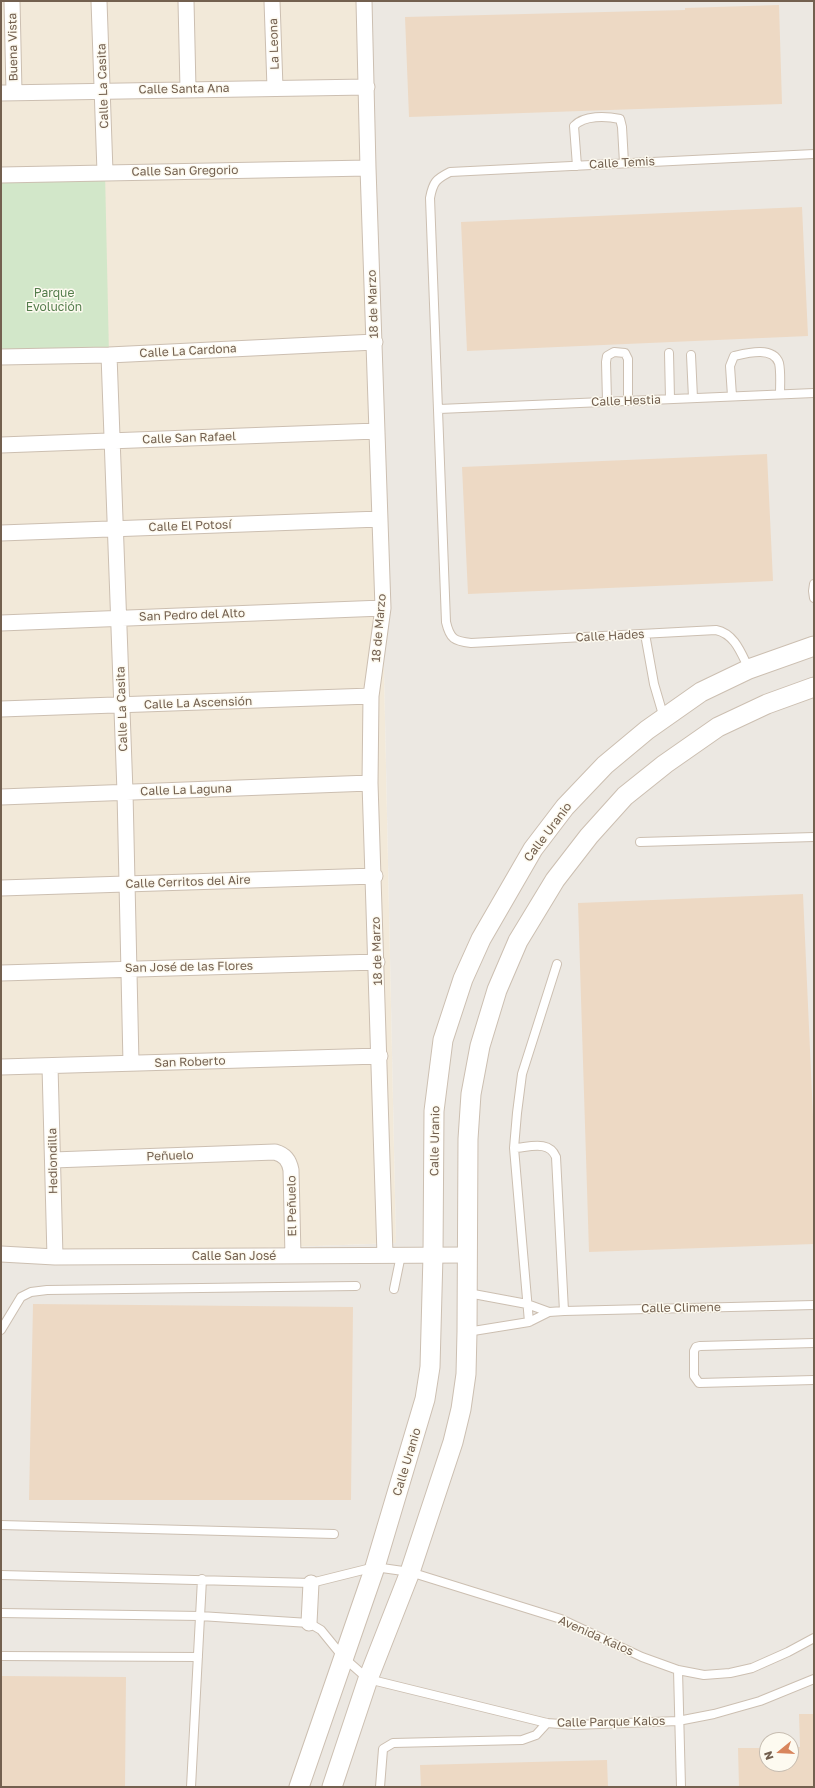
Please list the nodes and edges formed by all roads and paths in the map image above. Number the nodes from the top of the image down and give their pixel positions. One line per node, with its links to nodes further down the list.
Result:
1 (12, 1): 10 (street, Buena Vista)
2 (99, 1): 9 (street, Calle La Casita)
3 (186, 1): 8 (street)
4 (272, 1): 7 (street, La Leona)
5 (364, 1): 6 (street, 18 de Marzo)
6 (367, 87): 7 (street, Calle Santa Ana); 14 (street, 18 de Marzo)
7 (275, 88): 8 (street, Calle Santa Ana)
8 (188, 89): 9 (street, Calle Santa Ana)
9 (103, 90): 10 (street, Calle Santa Ana); 15 (street, Calle La Casita)
10 (8, 93)
11 (814, 154): 12 (lane, Calle Temis)
12 (624, 163): 13 (lane, Calle Temis); 13 (lane)
13 (577, 166): 29 (lane, Calle Temis)
14 (368, 168): 15 (street, Calle San Gregorio); 17 (street, 18 de Marzo)
15 (105, 172): 16 (street, Calle San Gregorio)
16 (1, 175)
17 (375, 342): 19 (street, Calle La Cardona); 30 (street, 18 de Marzo)
18 (669, 353): 26 (lane)
19 (109, 355): 21 (street, Calle La Cardona); 31 (street, Calle La Casita)
20 (691, 355): 25 (lane)
21 (1, 357)
22 (814, 392): 23 (lane, Calle Hestia)
23 (780, 394): 24 (lane, Calle Hestia); 24 (lane)
24 (732, 396): 25 (lane, Calle Hestia)
25 (692, 398): 26 (lane, Calle Hestia)
26 (670, 399): 27 (lane, Calle Hestia)
27 (628, 401): 28 (lane, Calle Hestia); 28 (lane)
28 (607, 402): 29 (lane, Calle Hestia)
29 (438, 409): 41 (lane, Calle Hades)
30 (377, 431): 31 (street, Calle San Rafael); 33 (street, 18 de Marzo)
31 (111, 441): 32 (street, Calle San Rafael); 34 (street, Calle La Casita)
32 (1, 445)
33 (380, 519): 34 (street, Calle El Potosí); 38 (street, 18 de Marzo)
34 (115, 529): 35 (street, Calle El Potosí); 39 (street, Calle La Casita)
35 (1, 533)
36 (814, 584): 37 (lane)
37 (814, 598)
38 (383, 608): 39 (street, San Pedro del Alto); 45 (street, 18 de Marzo)
39 (118, 618): 40 (street, San Pedro del Alto); 46 (street, Calle La Casita)
40 (1, 623)
41 (645, 634): 43 (lane, Calle Hades); 48 (lane)
42 (814, 646): 43 (street, Calle Uranio)
43 (749, 669): 48 (street, Calle Uranio)
44 (814, 687): 69 (street)
45 (371, 696): 46 (street, Calle La Ascensión); 49 (street, 18 de Marzo)
46 (122, 705): 47 (street, Calle La Ascensión); 50 (street, Calle La Casita)
47 (1, 709)
48 (664, 718): 72 (street, Calle Uranio)
49 (370, 783): 50 (street, Calle La Laguna); 54 (street, 18 de Marzo)
50 (125, 792): 51 (street, Calle La Laguna); 55 (street, Calle La Casita)
51 (1, 797)
52 (814, 837): 53 (lane)
53 (640, 842)
54 (374, 876): 55 (street, Calle Cerritos del Aire); 57 (street, 18 de Marzo)
55 (126, 884): 56 (street, Calle Cerritos del Aire); 59 (street, Calle La Casita)
56 (1, 888)
57 (377, 962): 59 (street, San José de las Flores); 61 (street, 18 de Marzo)
58 (557, 964): 65 (lane)
59 (129, 969): 60 (street, San José de las Flores); 62 (street, Calle La Casita)
60 (1, 973)
61 (380, 1056): 62 (street, San Roberto); 70 (street, 18 de Marzo)
62 (131, 1064): 63 (street, San Roberto)
63 (50, 1066): 64 (street, San Roberto); 67 (street, Hediondilla)
64 (1, 1067)
65 (514, 1148): 78 (lane); 80 (lane)
66 (286, 1157): 67 (street, Peñuelo); 73 (street, El Peñuelo)
67 (53, 1160): 74 (street, Hediondilla)
68 (1, 1254): 74 (street, Calle San José)
69 (467, 1254): 72 (street, Calle San José); 77 (street)
70 (385, 1255): 71 (street, Calle San José); 73 (street, Calle San José)
71 (401, 1255): 72 (street, Calle San José); 76 (lane)
72 (433, 1255): 89 (street, Calle Uranio)
73 (293, 1256): 74 (street, Calle San José)
74 (55, 1257)
75 (356, 1286): 83 (lane)
76 (394, 1289)
77 (468, 1293): 78 (lane, Calle Climene); 84 (street)
78 (527, 1304): 81 (lane, Calle Climene); 82 (lane)
79 (814, 1305): 80 (lane, Calle Climene)
80 (564, 1311): 81 (lane, Calle Climene)
81 (549, 1312): 82 (lane, Calle Climene)
82 (529, 1322): 84 (lane, Calle Climene)
83 (1, 1330)
84 (467, 1332): 90 (street)
85 (814, 1343): 86 (lane)
86 (814, 1380)
87 (1, 1526): 88 (lane)
88 (334, 1534)
89 (375, 1566): 90 (lane, Avenida Kalos); 93 (lane); 100 (street, Calle Uranio)
90 (410, 1572): 101 (lane, Avenida Kalos); 102 (street)
91 (1, 1575): 92 (lane)
92 (202, 1579): 93 (lane); 95 (lane)
93 (311, 1583): 96 (street)
94 (1, 1613): 95 (lane)
95 (200, 1616): 96 (lane); 99 (lane)
96 (309, 1623): 100 (lane, Calle Parque Kalos)
97 (814, 1638): 101 (lane, Avenida Kalos)
98 (1, 1656): 99 (lane)
99 (198, 1657): 106 (lane)
100 (343, 1657): 102 (lane, Calle Parque Kalos); 107 (street, Calle Uranio)
101 (678, 1670): 104 (lane)
102 (368, 1679): 105 (lane, Calle Parque Kalos); 108 (street)
103 (814, 1679): 104 (lane, Calle Parque Kalos)
104 (678, 1721): 105 (lane, Calle Parque Kalos); 110 (lane)
105 (547, 1723): 109 (lane)
106 (191, 1787)
107 (299, 1787)
108 (332, 1787)
109 (380, 1787)
110 (681, 1787)

